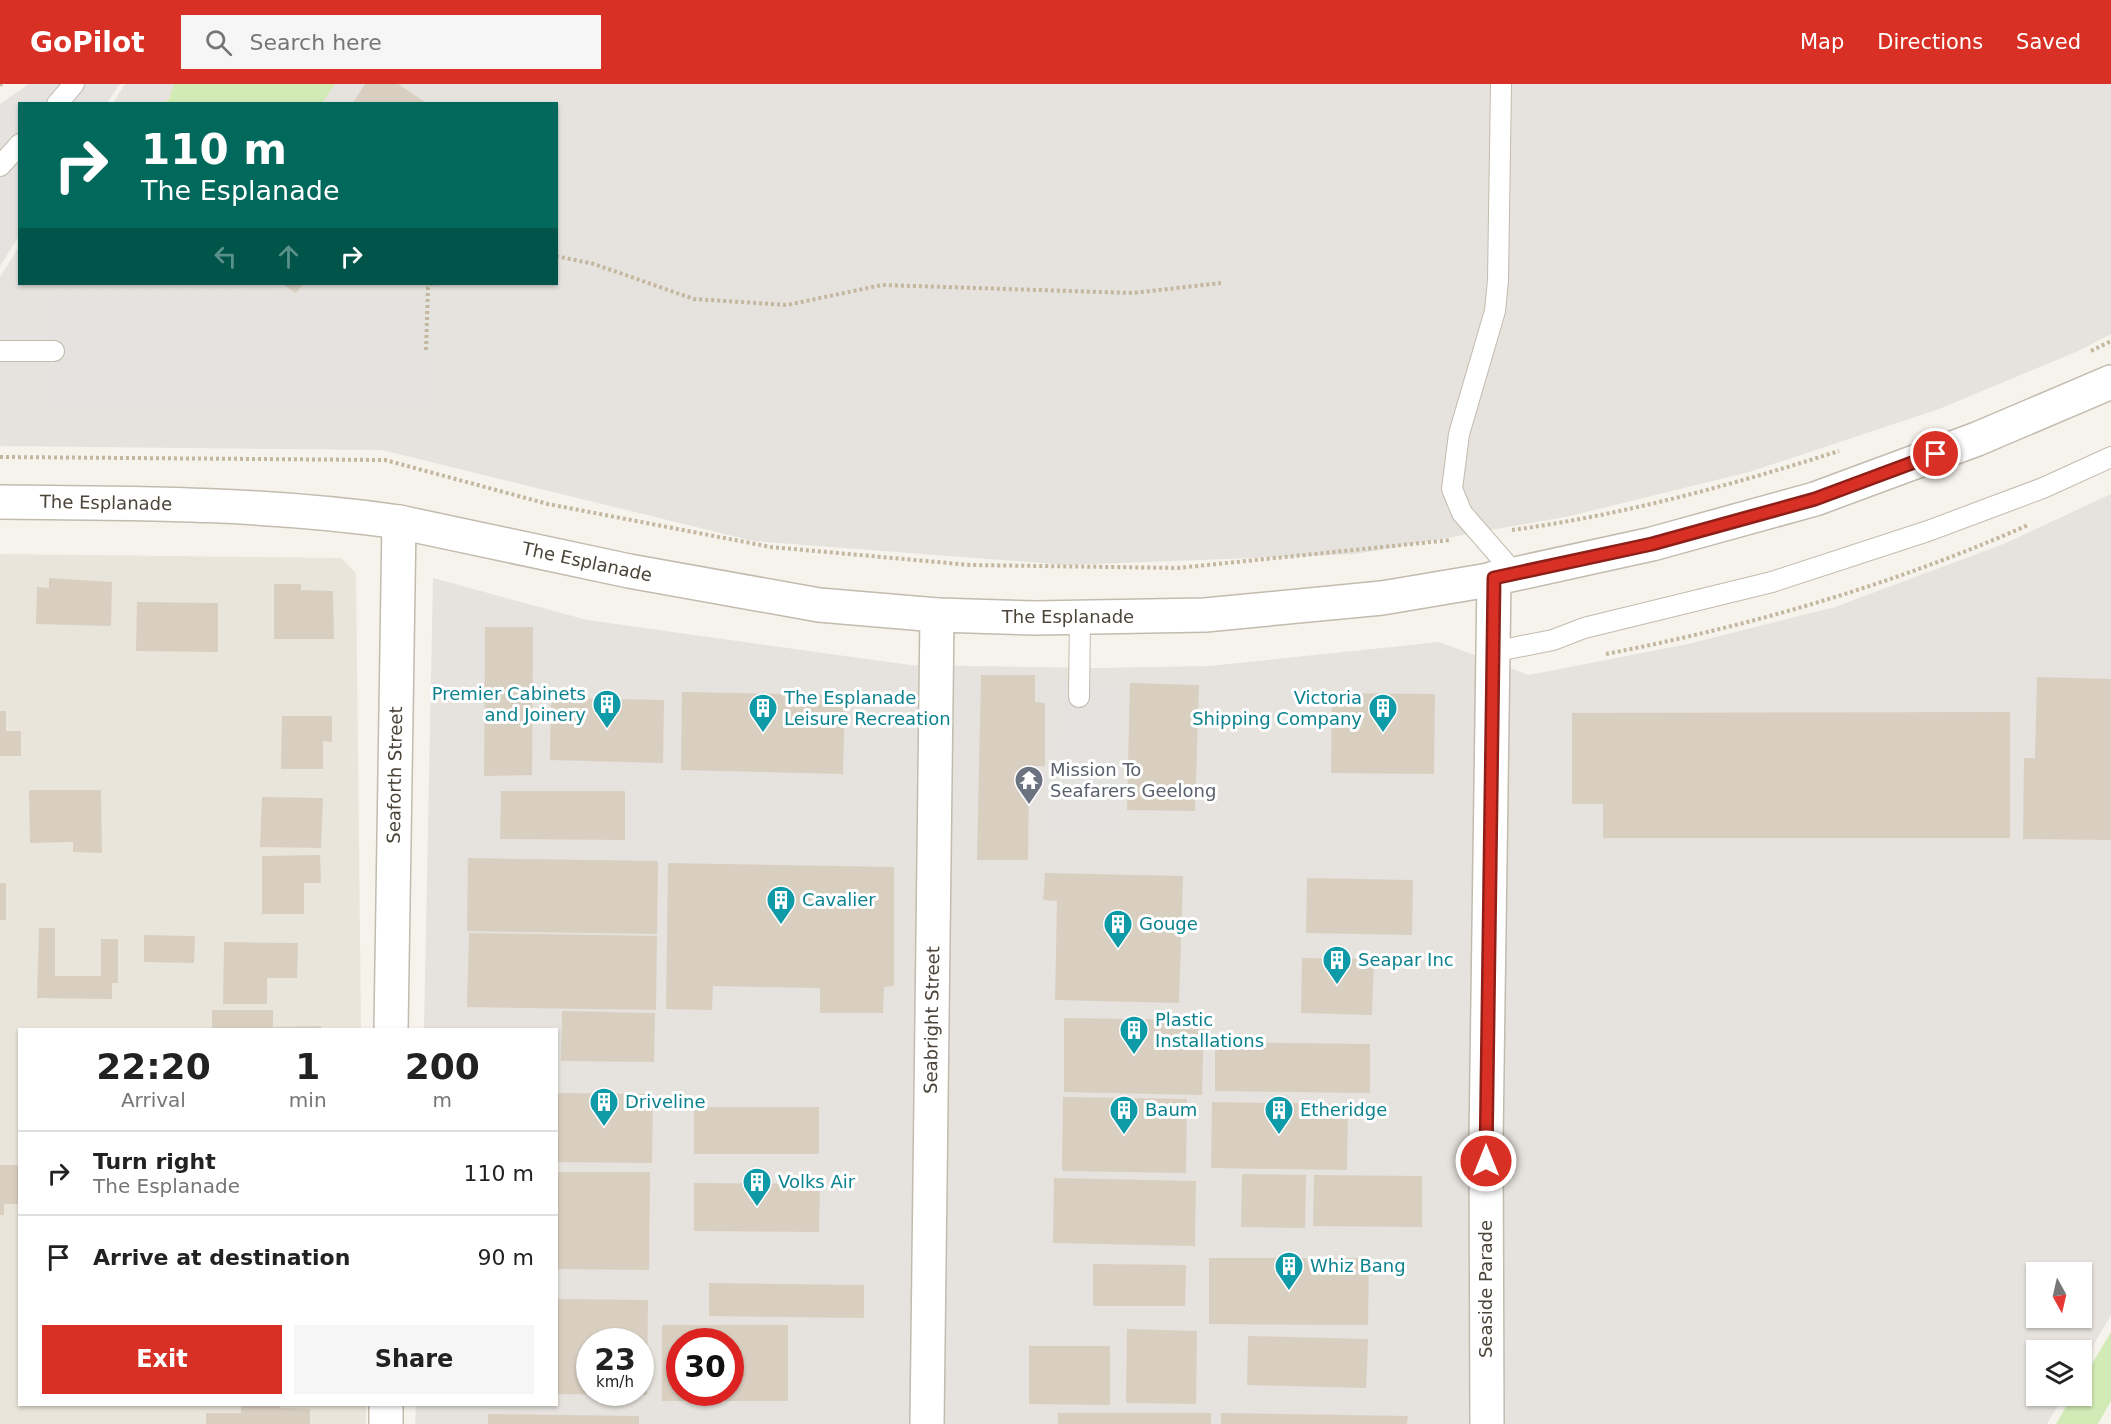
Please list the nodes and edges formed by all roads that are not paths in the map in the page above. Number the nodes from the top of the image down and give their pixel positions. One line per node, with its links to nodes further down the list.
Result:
1 (74, 84): 3 (lane)
2 (1501, 84): 12 (lane)
3 (59, 102)
4 (18, 146): 5 (lane)
5 (0, 166)
6 (0, 351): 7 (lane)
7 (54, 351)
8 (2111, 382): 12 (street, The Esplanade)
9 (2111, 457): 15 (lane)
10 (0, 502): 11 (street, The Esplanade)
11 (399, 522): 13 (street, The Esplanade); 17 (street, Seaforth Street)
12 (1505, 576): 14 (street, The Esplanade); 15 (street, Seaside Parade)
13 (937, 615): 14 (street, The Esplanade); 20 (street, Seabright Street)
14 (1080, 618): 16 (lane)
15 (1492, 652): 21 (street, Seaside Parade)
16 (1079, 697)
17 (391, 1028)
18 (386, 1406): 19 (street)
19 (386, 1424)
20 (927, 1424)
21 (1487, 1424)

